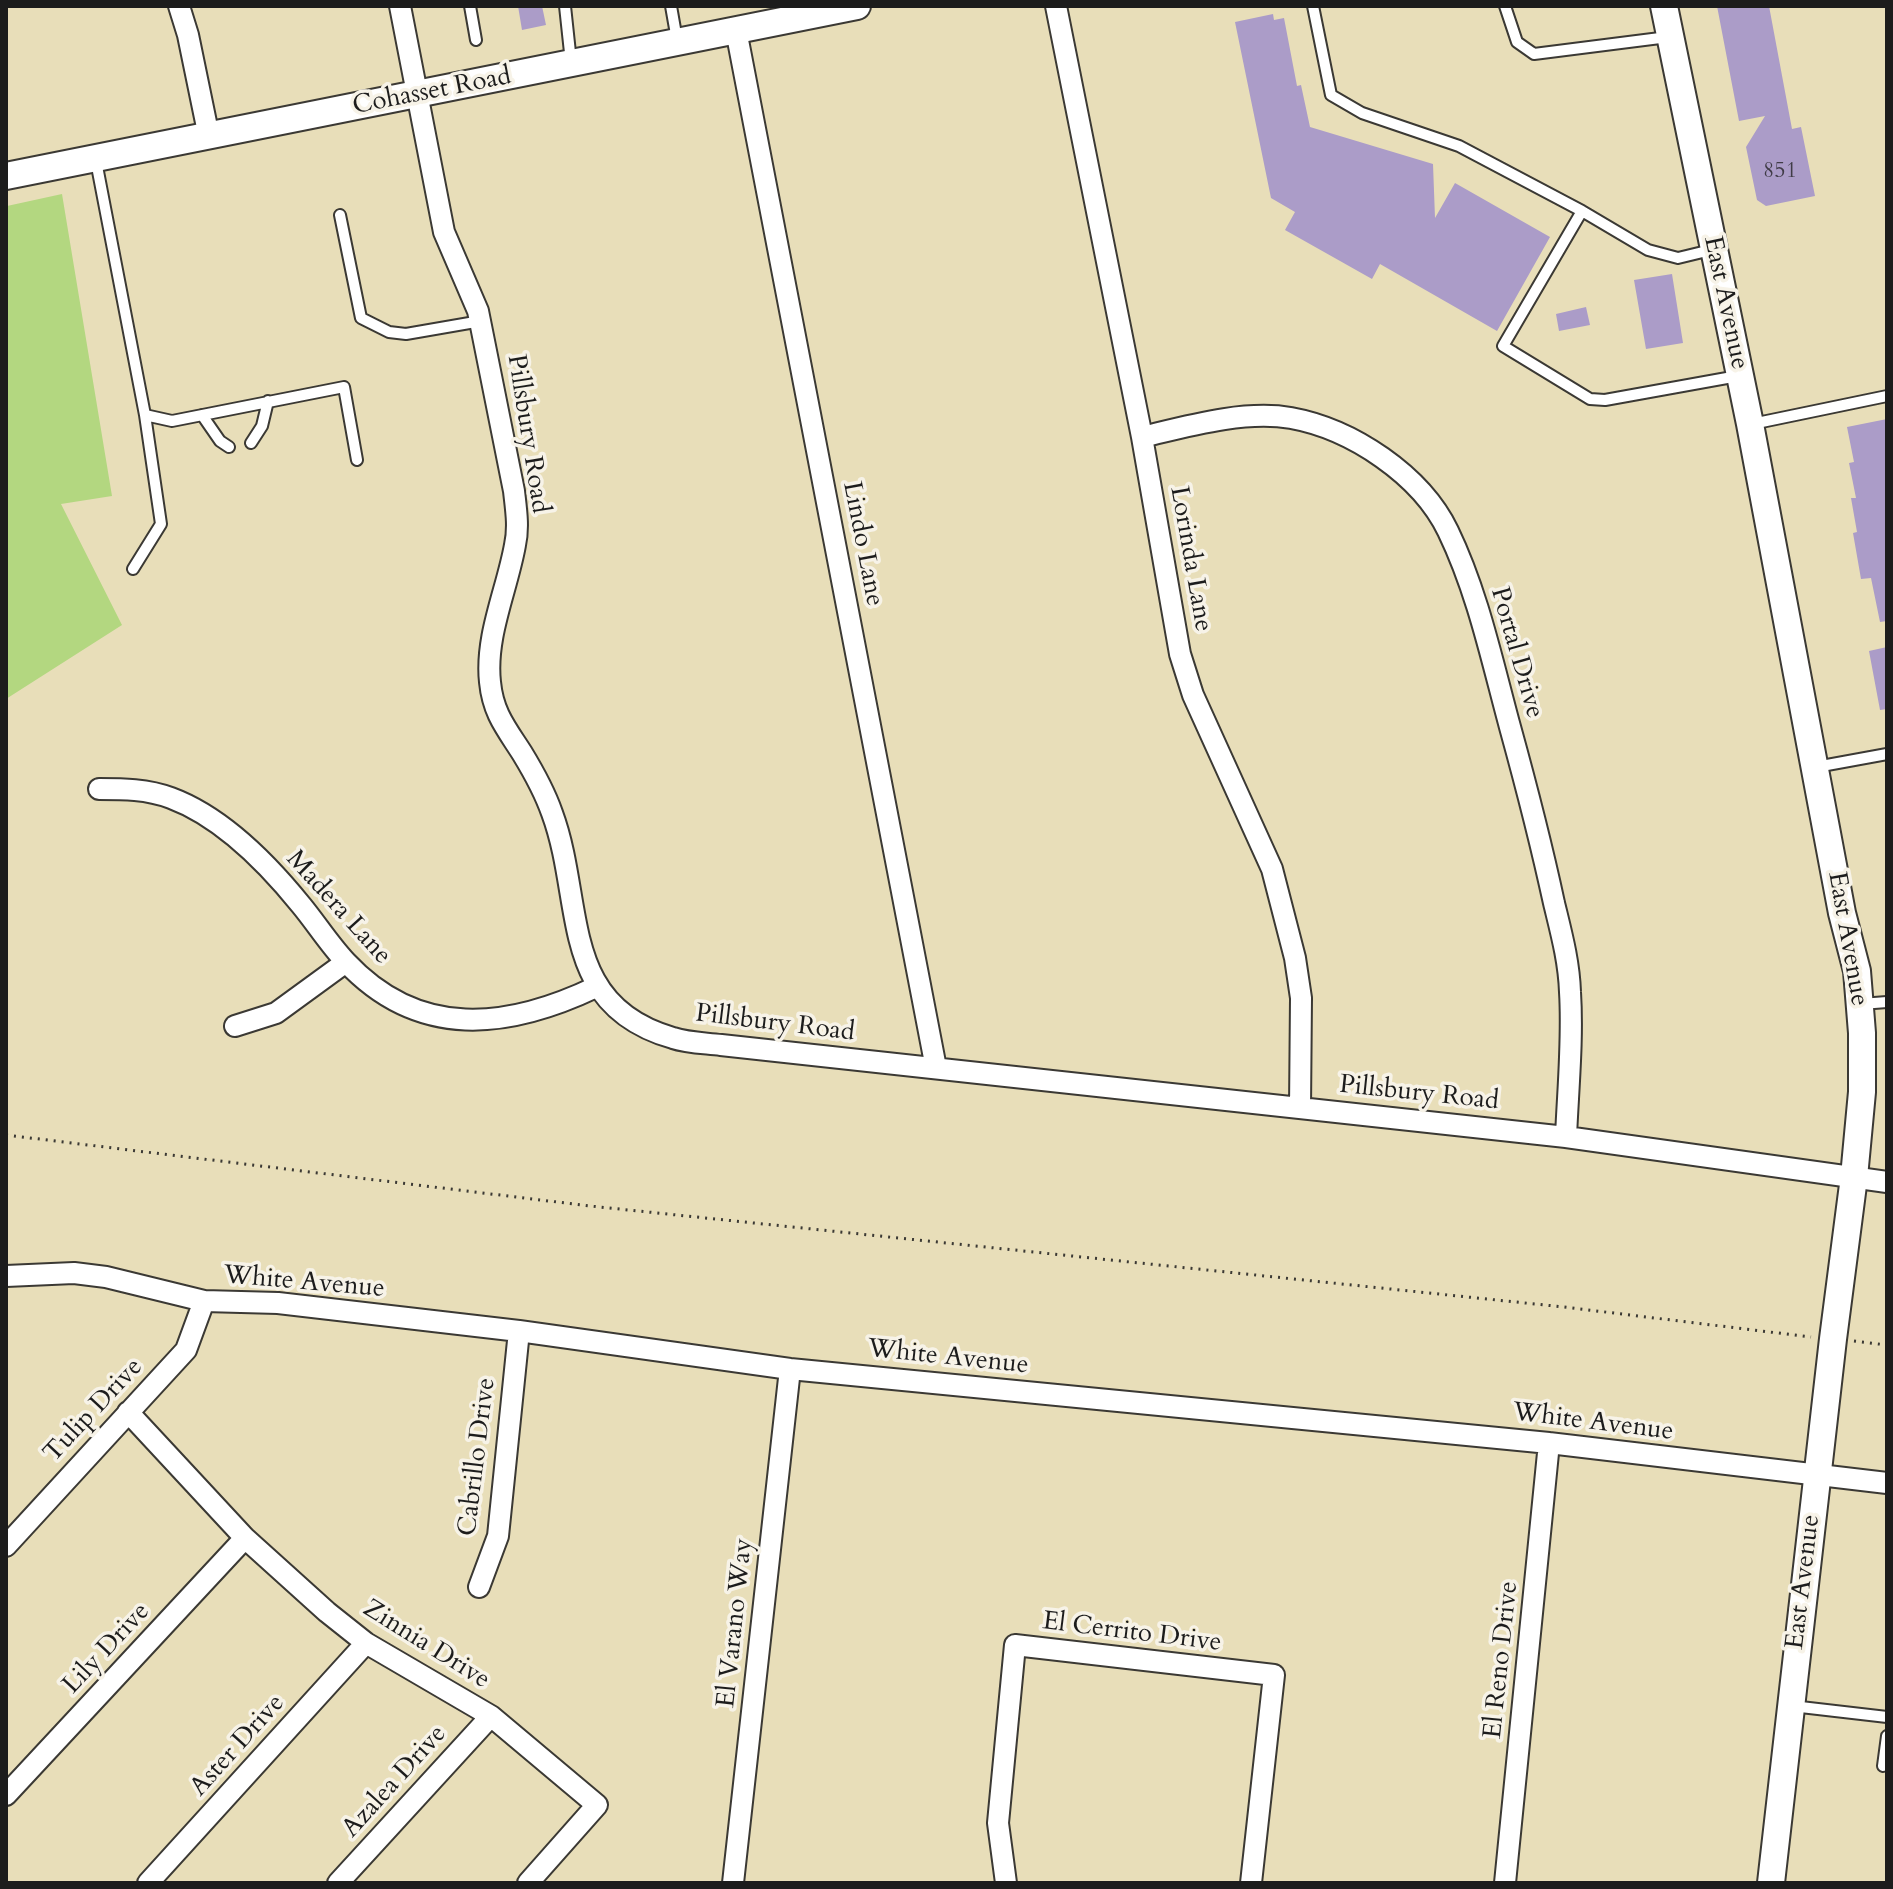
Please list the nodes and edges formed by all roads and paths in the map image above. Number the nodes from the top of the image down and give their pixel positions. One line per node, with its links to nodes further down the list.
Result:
1 (179, 6): 17 (street)
2 (400, 6): 16 (street, Pillsbury Road)
3 (470, 6): 13 (lane)
4 (565, 6): 15 (lane)
5 (671, 6): 14 (lane)
6 (857, 6): 11 (main road, Cohasset Road)
7 (1056, 6): 30 (street, Lorinda Lane)
8 (1313, 6): 20 (lane)
9 (1505, 6): 12 (lane)
10 (1664, 6): 12 (main road, East Avenue)
11 (736, 30): 14 (main road, Cohasset Road); 43 (street, Lindo Lane)
12 (1670, 36): 22 (main road, East Avenue)
13 (476, 40)
14 (678, 42): 15 (main road, Cohasset Road)
15 (571, 64): 16 (main road, Cohasset Road)
16 (417, 96): 17 (main road, Cohasset Road); 23 (street, Pillsbury Road)
17 (209, 137): 18 (main road, Cohasset Road)
18 (95, 159): 19 (main road, Cohasset Road); 27 (lane)
19 (6, 176)
20 (1582, 211): 22 (lane); 24 (lane)
21 (340, 215): 23 (lane)
22 (1714, 249): 24 (main road, East Avenue)
23 (481, 321): 39 (street, Pillsbury Road)
24 (1740, 375): 29 (main road, East Avenue)
25 (1887, 396): 29 (lane)
26 (268, 401): 28 (lane); 31 (lane); 33 (lane)
27 (145, 415): 28 (lane); 34 (lane)
28 (202, 415): 32 (lane)
29 (1750, 424): 36 (main road, East Avenue)
30 (1142, 437): 44 (street, Lorinda Lane); 46 (street, Portal Drive)
31 (251, 443)
32 (229, 447)
33 (357, 460)
34 (133, 569)
35 (1887, 754): 36 (lane)
36 (1816, 767): 41 (main road, East Avenue)
37 (99, 789): 38 (street, Madera Lane)
38 (346, 962): 39 (street, Madera Lane); 42 (street)
39 (596, 987): 43 (street, Pillsbury Road)
40 (1887, 1002): 41 (lane)
41 (1860, 1005): 47 (main road, East Avenue)
42 (235, 1026)
43 (936, 1068): 44 (street, Pillsbury Road)
44 (1300, 1108): 46 (street, Pillsbury Road)
45 (6, 1135): 52 (path)
46 (1566, 1137): 47 (street, Pillsbury Road)
47 (1854, 1177): 48 (street, Pillsbury Road); 52 (main road, East Avenue)
48 (1887, 1182)
49 (6, 1276): 50 (street, White Avenue)
50 (204, 1301): 51 (street, White Avenue); 55 (street, Tulip Drive)
51 (519, 1331): 54 (street, White Avenue); 61 (street, Cabrillo Drive)
52 (1833, 1339): 53 (path); 57 (main road, East Avenue)
53 (1887, 1345)
54 (790, 1369): 56 (street, White Avenue); 72 (street, El Varano Way)
55 (128, 1412): 59 (street, Zinnia Drive); 60 (street, Tulip Drive)
56 (1549, 1443): 57 (street, White Avenue); 75 (street, El Reno Drive)
57 (1817, 1476): 58 (street, White Avenue); 63 (main road, East Avenue)
58 (1887, 1483)
59 (245, 1538): 62 (street, Zinnia Drive); 68 (street, Lily Drive)
60 (6, 1546)
61 (479, 1587)
62 (366, 1643): 64 (street, Zinnia Drive); 69 (street, Aster Drive)
63 (1790, 1706): 65 (lane); 76 (main road, East Avenue)
64 (491, 1716): 70 (street, Azalea Drive); 71 (street, Zinnia Drive)
65 (1887, 1717)
66 (1887, 1736): 67 (lane)
67 (1883, 1766)
68 (6, 1795)
69 (148, 1883)
70 (338, 1883)
71 (528, 1883)
72 (733, 1883)
73 (1006, 1883): 74 (street, El Cerrito Drive)
74 (1251, 1883)
75 (1505, 1883)
76 (1771, 1883)

